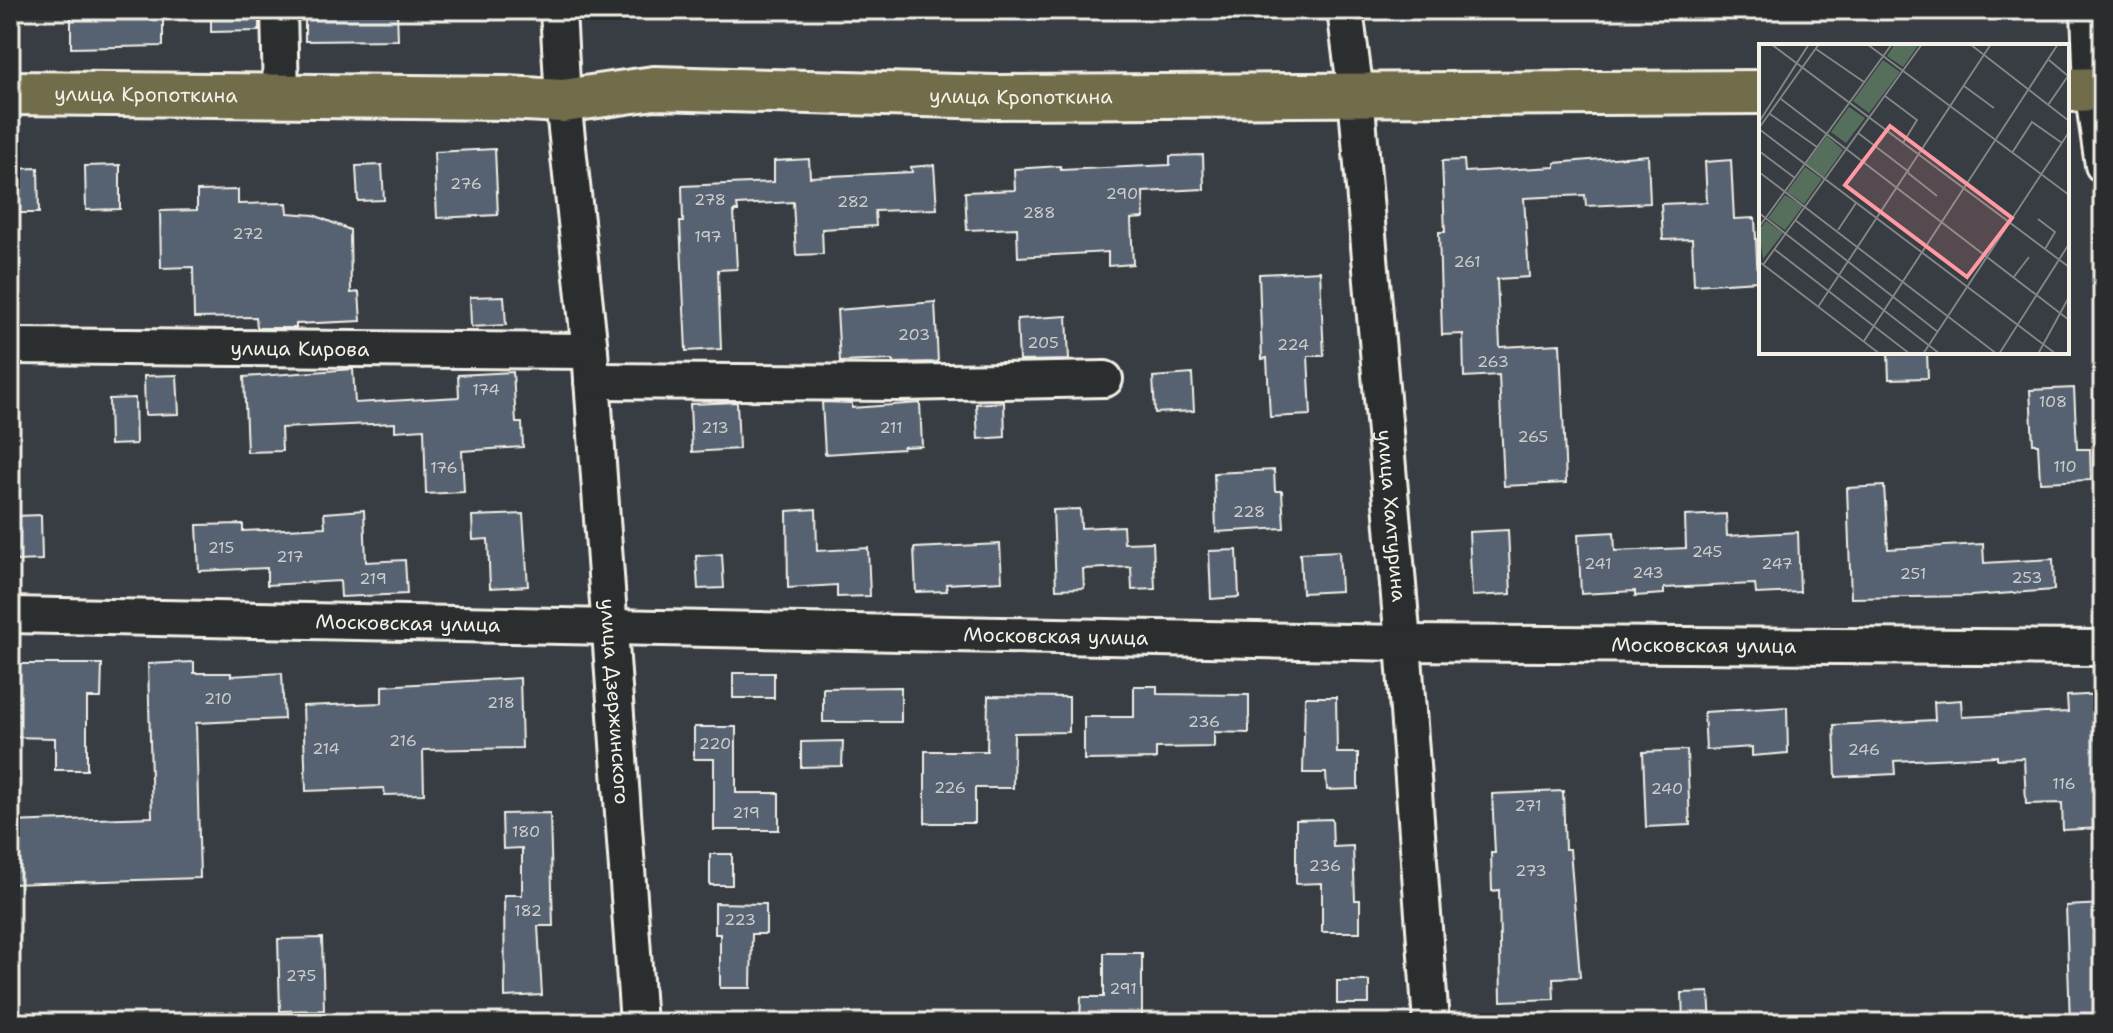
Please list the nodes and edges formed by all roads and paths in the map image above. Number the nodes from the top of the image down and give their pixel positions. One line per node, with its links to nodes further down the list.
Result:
1 (279, 10): 9 (street)
2 (558, 10): 10 (street, улица Дзержинского)
3 (1345, 10): 8 (street, улица Халтурина)
4 (2089, 10): 5 (street)
5 (2087, 89): 11 (street)
6 (1759, 92): 8 (main road, улица Кропоткина)
7 (10, 93): 9 (main road, улица Кропоткина)
8 (1356, 94): 10 (main road, улица Кропоткина); 17 (street, улица Халтурина)
9 (281, 96): 10 (main road, улица Кропоткина)
10 (563, 101): 13 (street, улица Дзержинского)
11 (2103, 165)
12 (10, 346): 13 (street, улица Кирова)
13 (591, 366): 14 (street); 16 (street, улица Дзержинского)
14 (1105, 379)
15 (10, 615): 16 (street, Московская улица)
16 (609, 626): 17 (street, Московская улица); 19 (street, улица Дзержинского)
17 (1403, 643): 18 (street, Московская улица); 20 (street, улица Халтурина)
18 (2103, 648)
19 (638, 1023)
20 (1431, 1023)

